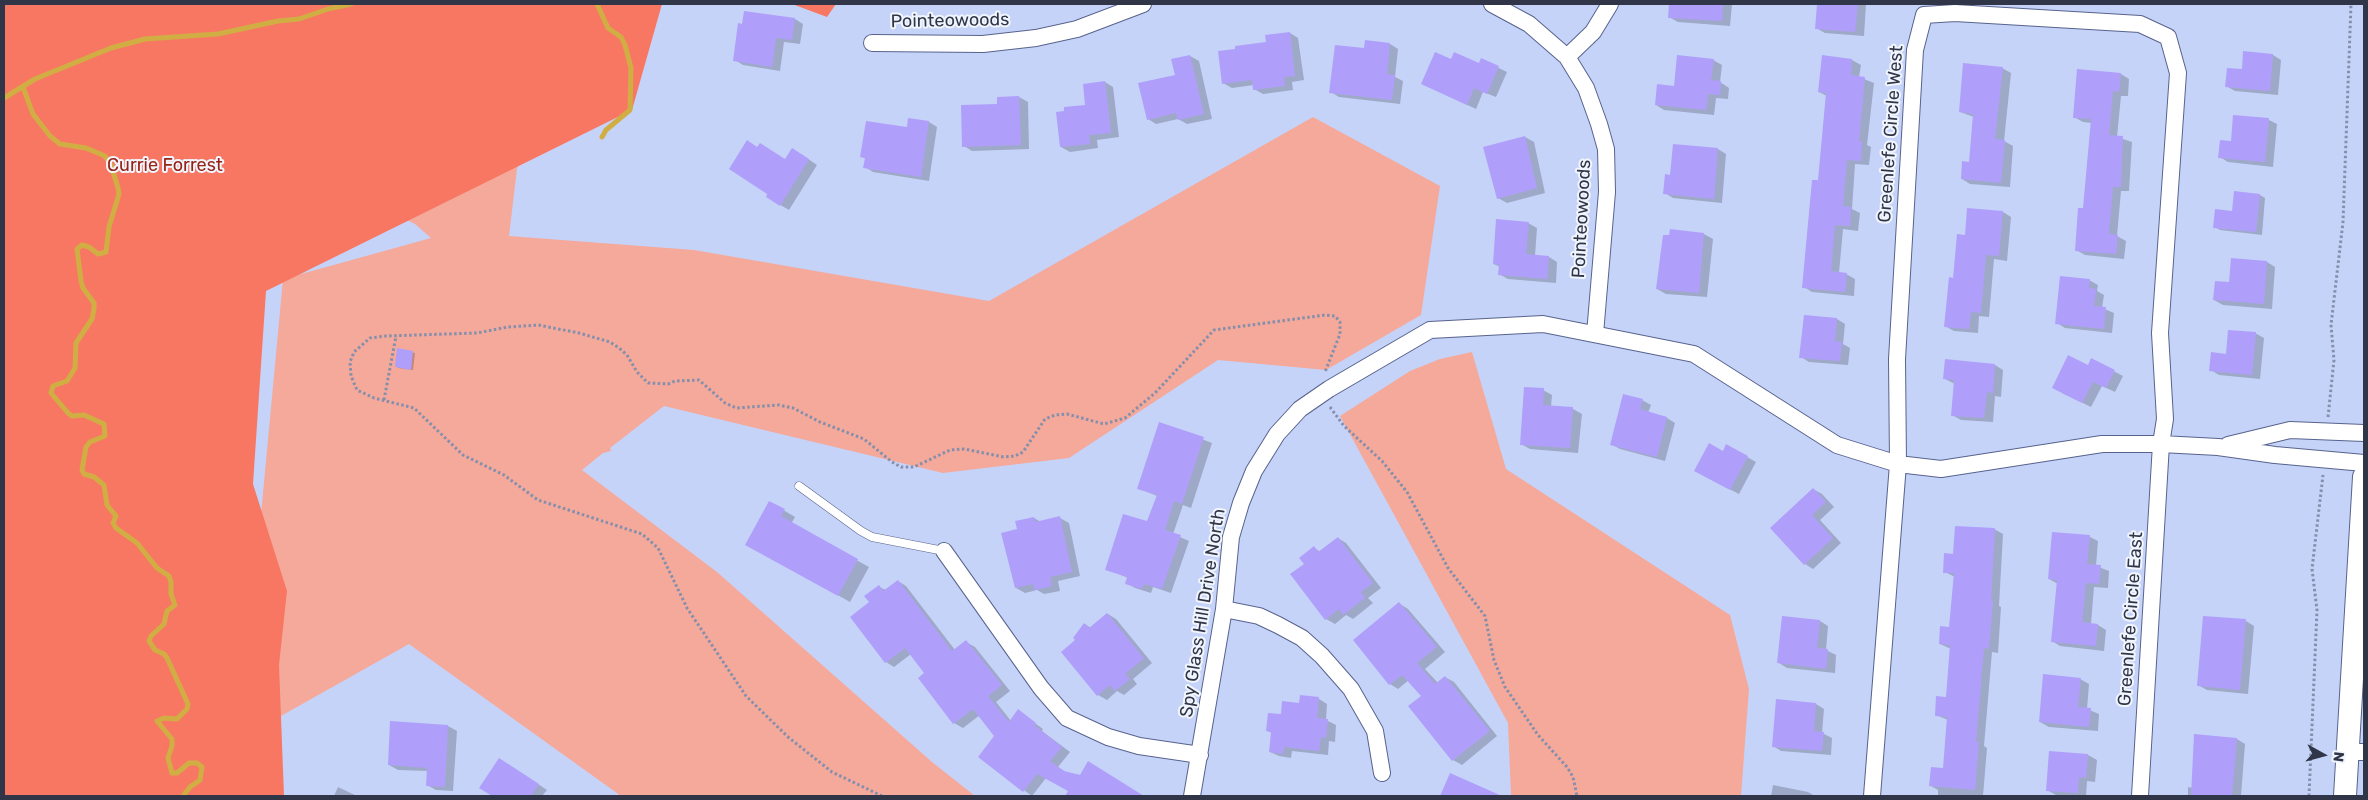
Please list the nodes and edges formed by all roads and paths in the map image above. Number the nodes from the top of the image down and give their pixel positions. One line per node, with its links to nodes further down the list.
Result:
1 (1143, 4): 5 (street, Pointeowoods)
2 (1492, 4): 6 (street, Pointeowoods)
3 (1610, 4): 6 (street)
4 (2351, 4): 11 (path)
5 (872, 43)
6 (1567, 57): 7 (street, Pointeowoods)
7 (1595, 334): 9 (street, Spy Glass Hill Drive North); 17 (street, Spy Glass Hill Drive North)
8 (396, 336): 9 (path); 10 (path); 10 (path)
9 (1325, 392): 21 (street, Spy Glass Hill Drive North); 28 (path)
10 (384, 400): 26 (path)
11 (2327, 430): 12 (street, Spy Glass Hill Drive North); 14 (street, Spy Glass Hill Drive North)
12 (2364, 433)
13 (2162, 444): 14 (street, Spy Glass Hill Drive North); 17 (street, Spy Glass Hill Drive North); 17 (street, Greenlefe Circle West); 30 (street, Greenlefe Circle East)
14 (2218, 447): 15 (street, Spy Glass Hill Drive North)
15 (2325, 461): 16 (street, Spy Glass Hill Drive North); 31 (path)
16 (2364, 463)
17 (1898, 464): 29 (street)
18 (2364, 477): 22 (main road)
19 (799, 486): 20 (lane)
20 (944, 551): 24 (street)
21 (1224, 609): 24 (street, Spy Glass Hill Drive North); 25 (street)
22 (2357, 714): 23 (main road)
23 (2357, 752): 32 (main road)
24 (1200, 754): 27 (street, Spy Glass Hill Drive North)
25 (1382, 773)
26 (882, 796)
27 (1192, 796)
28 (1577, 796)
29 (1872, 796)
30 (2140, 796)
31 (2309, 796)
32 (2345, 796)

